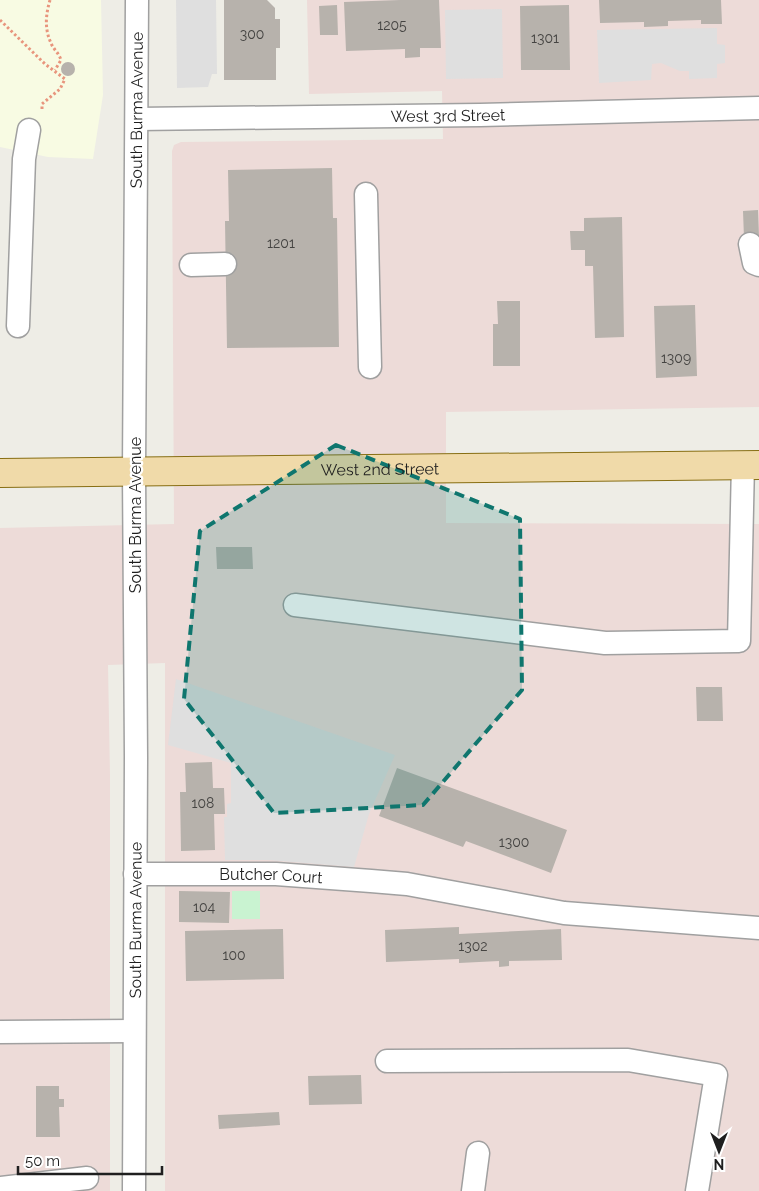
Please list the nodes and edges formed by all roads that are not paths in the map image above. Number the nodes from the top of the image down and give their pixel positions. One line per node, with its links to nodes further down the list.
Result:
1 (137, 0): 3 (street, South Burma Avenue)
2 (759, 108): 3 (street, West 3rd Street)
3 (137, 118): 13 (street, South Burma Avenue)
4 (29, 130): 10 (street)
5 (366, 194): 11 (street)
6 (750, 244): 7 (street)
7 (759, 265)
8 (226, 271): 9 (street)
9 (192, 272)
10 (18, 326)
11 (370, 367)
12 (751, 464): 13 (main road, West 2nd Street); 15 (street)
13 (134, 472): 14 (main road, West 2nd Street); 16 (street, South Burma Avenue)
14 (0, 473)
15 (295, 605)
16 (136, 874): 17 (street, Butcher Court); 18 (street, South Burma Avenue)
17 (759, 928)
18 (134, 1031): 19 (street); 24 (street, South Burma Avenue)
19 (0, 1032)
20 (387, 1061): 26 (street)
21 (478, 1153): 25 (street)
22 (87, 1178): 23 (street)
23 (0, 1188)
24 (134, 1191)
25 (472, 1191)
26 (698, 1191)

